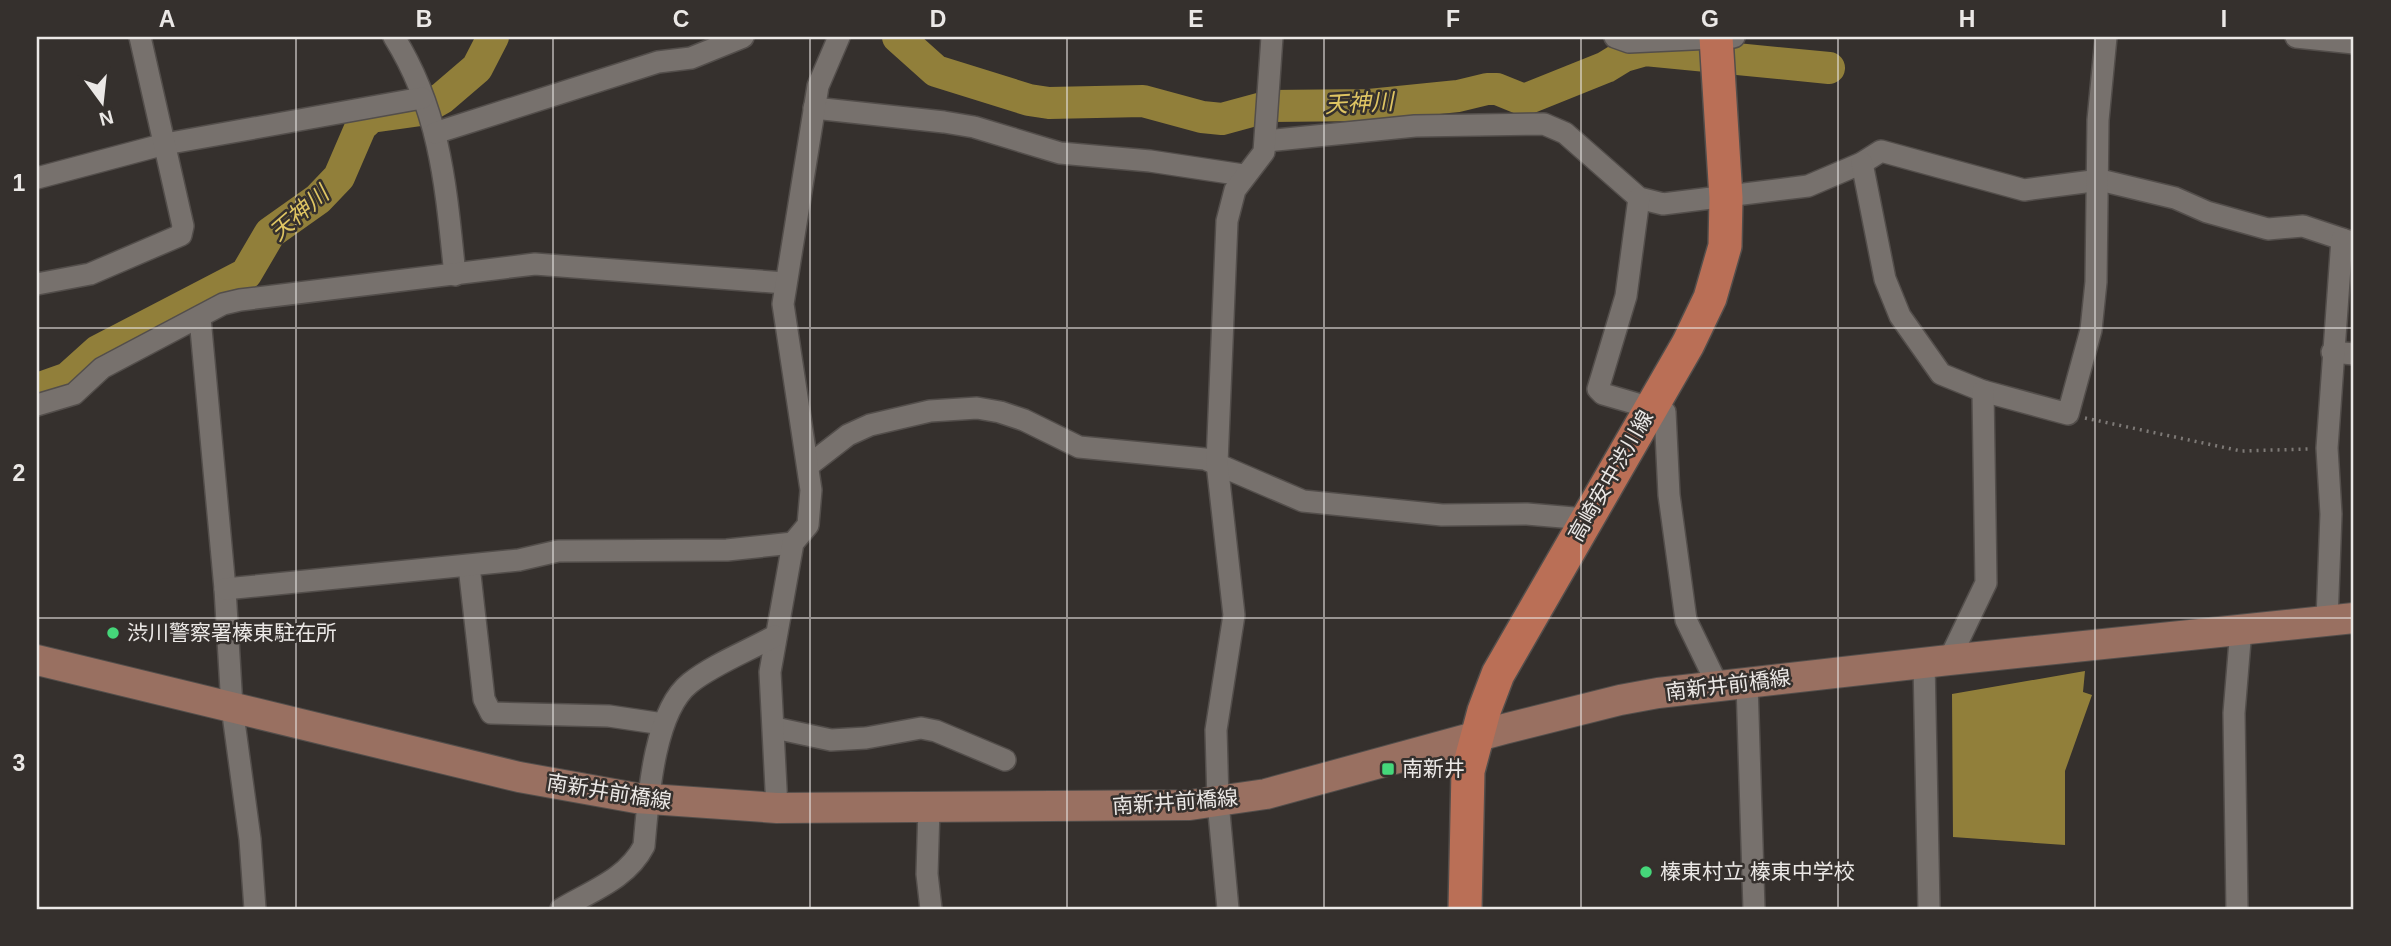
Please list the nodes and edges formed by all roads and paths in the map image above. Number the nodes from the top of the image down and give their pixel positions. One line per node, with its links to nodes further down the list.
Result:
1 (140, 37): 15 (street)
2 (394, 37): 11 (street)
3 (743, 37): 13 (street)
4 (838, 37): 12 (street)
5 (1272, 37): 14 (street)
6 (1615, 37): 10 (street)
7 (2106, 37): 19 (street)
8 (2296, 37): 9 (street)
9 (2354, 43)
10 (1720, 45): 21 (main road, 高崎安中渋川線)
11 (422, 98): 13 (street); 15 (street)
12 (814, 108): 17 (street); 24 (street)
13 (436, 133): 23 (street)
14 (1266, 141): 17 (street); 20 (street)
15 (165, 144): 18 (street); 25 (street)
16 (1862, 163): 19 (street); 21 (street); 29 (street)
17 (1243, 176): 34 (street)
18 (37, 178)
19 (2100, 180): 22 (street); 32 (street)
20 (1639, 198): 21 (street); 31 (street)
21 (1726, 198): 31 (main road, 高崎安中渋川線)
22 (2348, 241): 27 (street)
23 (455, 275): 24 (street); 26 (street)
24 (785, 283): 35 (street)
25 (37, 284)
26 (200, 318): 30 (street); 39 (street)
27 (2332, 352): 28 (street); 33 (street)
28 (2354, 354)
29 (1983, 391): 32 (street); 44 (street)
30 (37, 405)
31 (1651, 406): 36 (main road, 高崎安中渋川線); 45 (street)
32 (2068, 414): 33 (path)
33 (2327, 448): 40 (street)
34 (1217, 463): 35 (street); 36 (street); 52 (street)
35 (808, 466): 37 (street)
36 (1586, 519): 49 (main road, 高崎安中渋川線)
37 (793, 543): 38 (street); 42 (street)
38 (469, 566): 39 (street); 47 (street)
39 (225, 589): 46 (street)
40 (2341, 619): 41 (main road, 南新井前橋線)
41 (2241, 629): 44 (main road, 南新井前橋線); 62 (street)
42 (775, 636): 47 (street); 48 (street)
43 (37, 660): 46 (main road, 南新井前橋線)
44 (1937, 661): 45 (main road, 南新井前橋線); 61 (street)
45 (1733, 685): 49 (main road, 南新井前橋線); 60 (street)
46 (232, 707): 51 (main road, 南新井前橋線); 55 (street)
47 (663, 724): 51 (street)
48 (775, 729): 50 (street); 53 (street)
49 (1476, 736): 52 (main road, 南新井前橋線); 59 (main road, 高崎安中渋川線)
50 (1005, 760)
51 (650, 800): 53 (main road, 南新井前橋線); 56 (street)
52 (1218, 802): 54 (main road, 南新井前橋線); 58 (street)
53 (777, 808): 54 (main road, 南新井前橋線)
54 (929, 808): 57 (street)
55 (255, 909)
56 (561, 909)
57 (931, 909)
58 (1228, 909)
59 (1465, 909)
60 (1754, 909)
61 (1929, 909)
62 (2237, 909)

